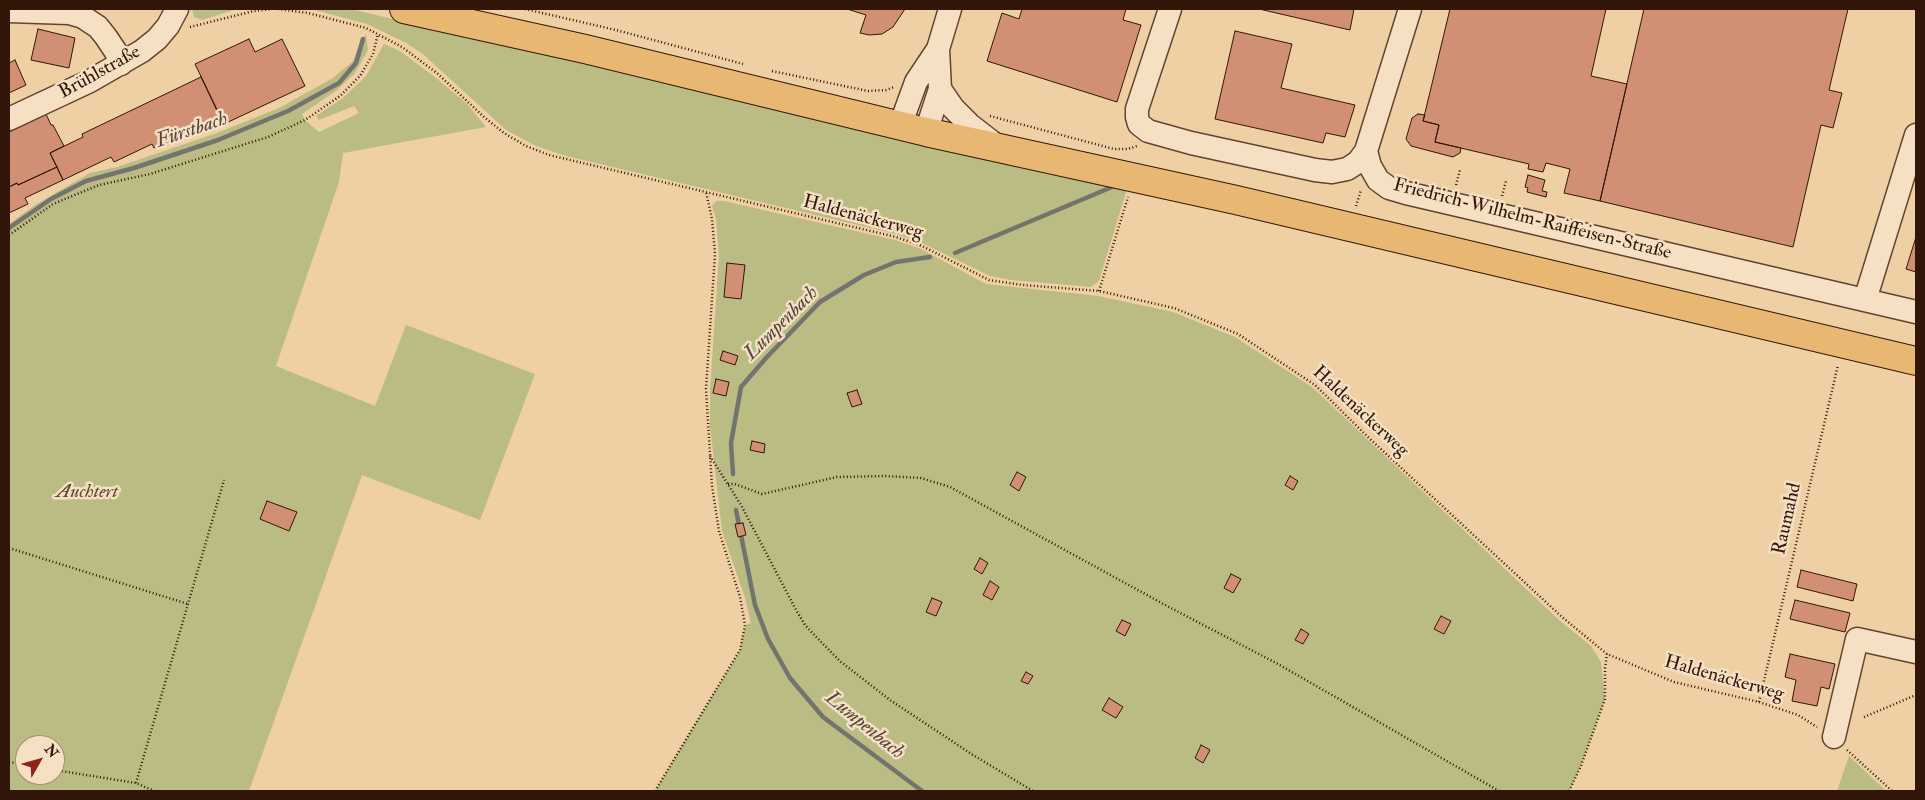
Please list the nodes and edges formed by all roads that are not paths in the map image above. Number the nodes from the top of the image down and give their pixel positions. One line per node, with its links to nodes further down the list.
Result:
1 (404, 9): 11 (main road)
2 (950, 9): 7 (street)
3 (1410, 9): 14 (street)
4 (1170, 10): 14 (street)
5 (9, 11): 8 (street)
6 (173, 17): 8 (street, Brühlstraße)
7 (938, 49): 9 (street); 11 (street)
8 (121, 64): 10 (street, Brühlstraße)
9 (940, 89): 11 (street); 13 (street)
10 (9, 119)
11 (913, 129): 13 (main road)
12 (1916, 135): 15 (street)
13 (997, 146): 17 (main road)
14 (1366, 152): 15 (street, Friedrich-Wilhelm-Raiffeisen-Straße)
15 (1865, 300): 16 (street, Friedrich-Wilhelm-Raiffeisen-Straße)
16 (1916, 312)
17 (1916, 361)
18 (1916, 652): 19 (street)
19 (1834, 737)

